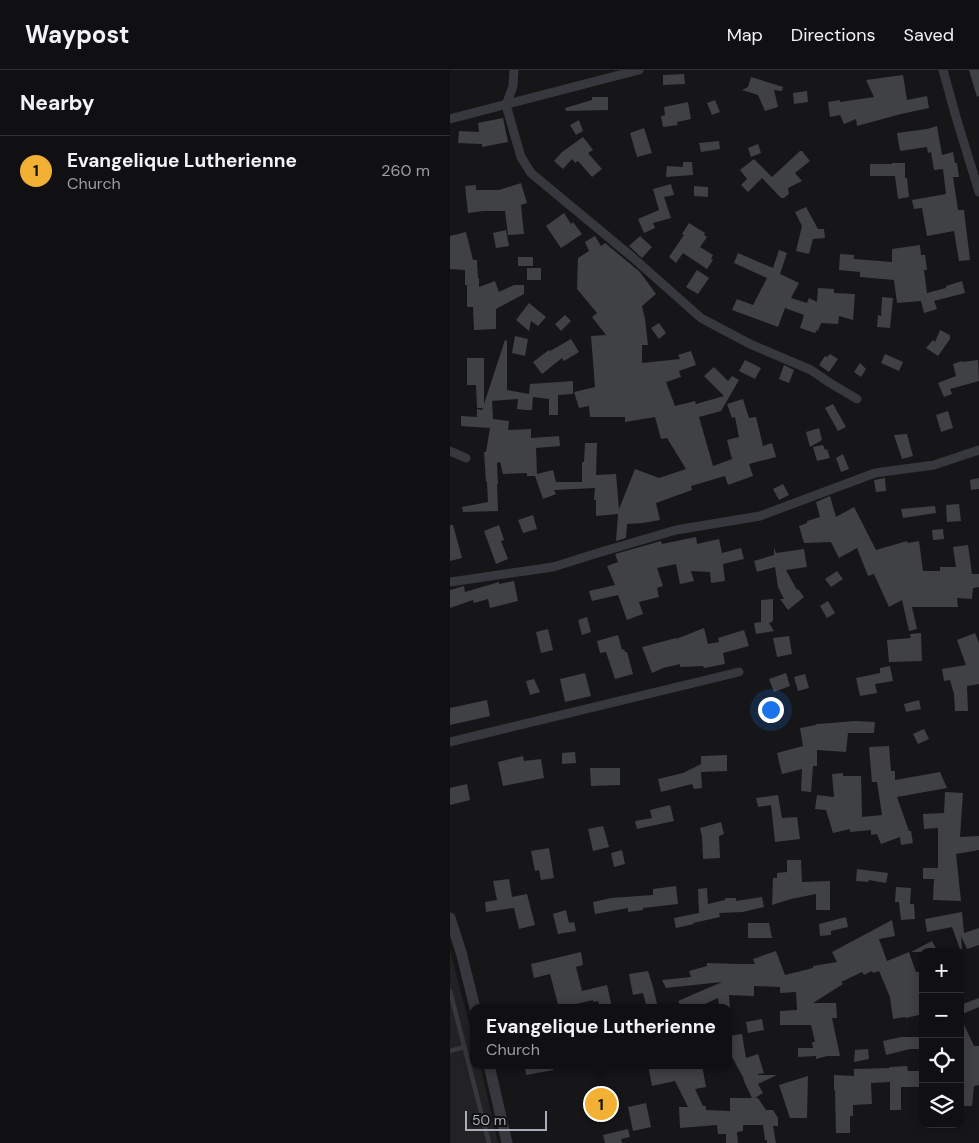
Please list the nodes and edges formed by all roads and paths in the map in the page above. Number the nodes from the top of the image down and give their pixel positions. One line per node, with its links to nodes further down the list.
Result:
1 (514, 70): 4 (street)
2 (639, 70): 4 (street)
3 (944, 70): 6 (street)
4 (506, 105): 5 (street); 7 (street)
5 (450, 119)
6 (979, 192)
7 (857, 399)
8 (979, 450): 11 (street)
9 (450, 451): 10 (street)
10 (466, 458)
11 (450, 582)
12 (739, 672): 13 (street)
13 (450, 742)
14 (450, 918): 16 (street)
15 (450, 991): 17 (lane)
16 (474, 1004)
17 (464, 1047): 18 (lane); 20 (lane)
18 (450, 1051)
19 (490, 1069): 21 (street)
20 (489, 1143)
21 (507, 1143)

